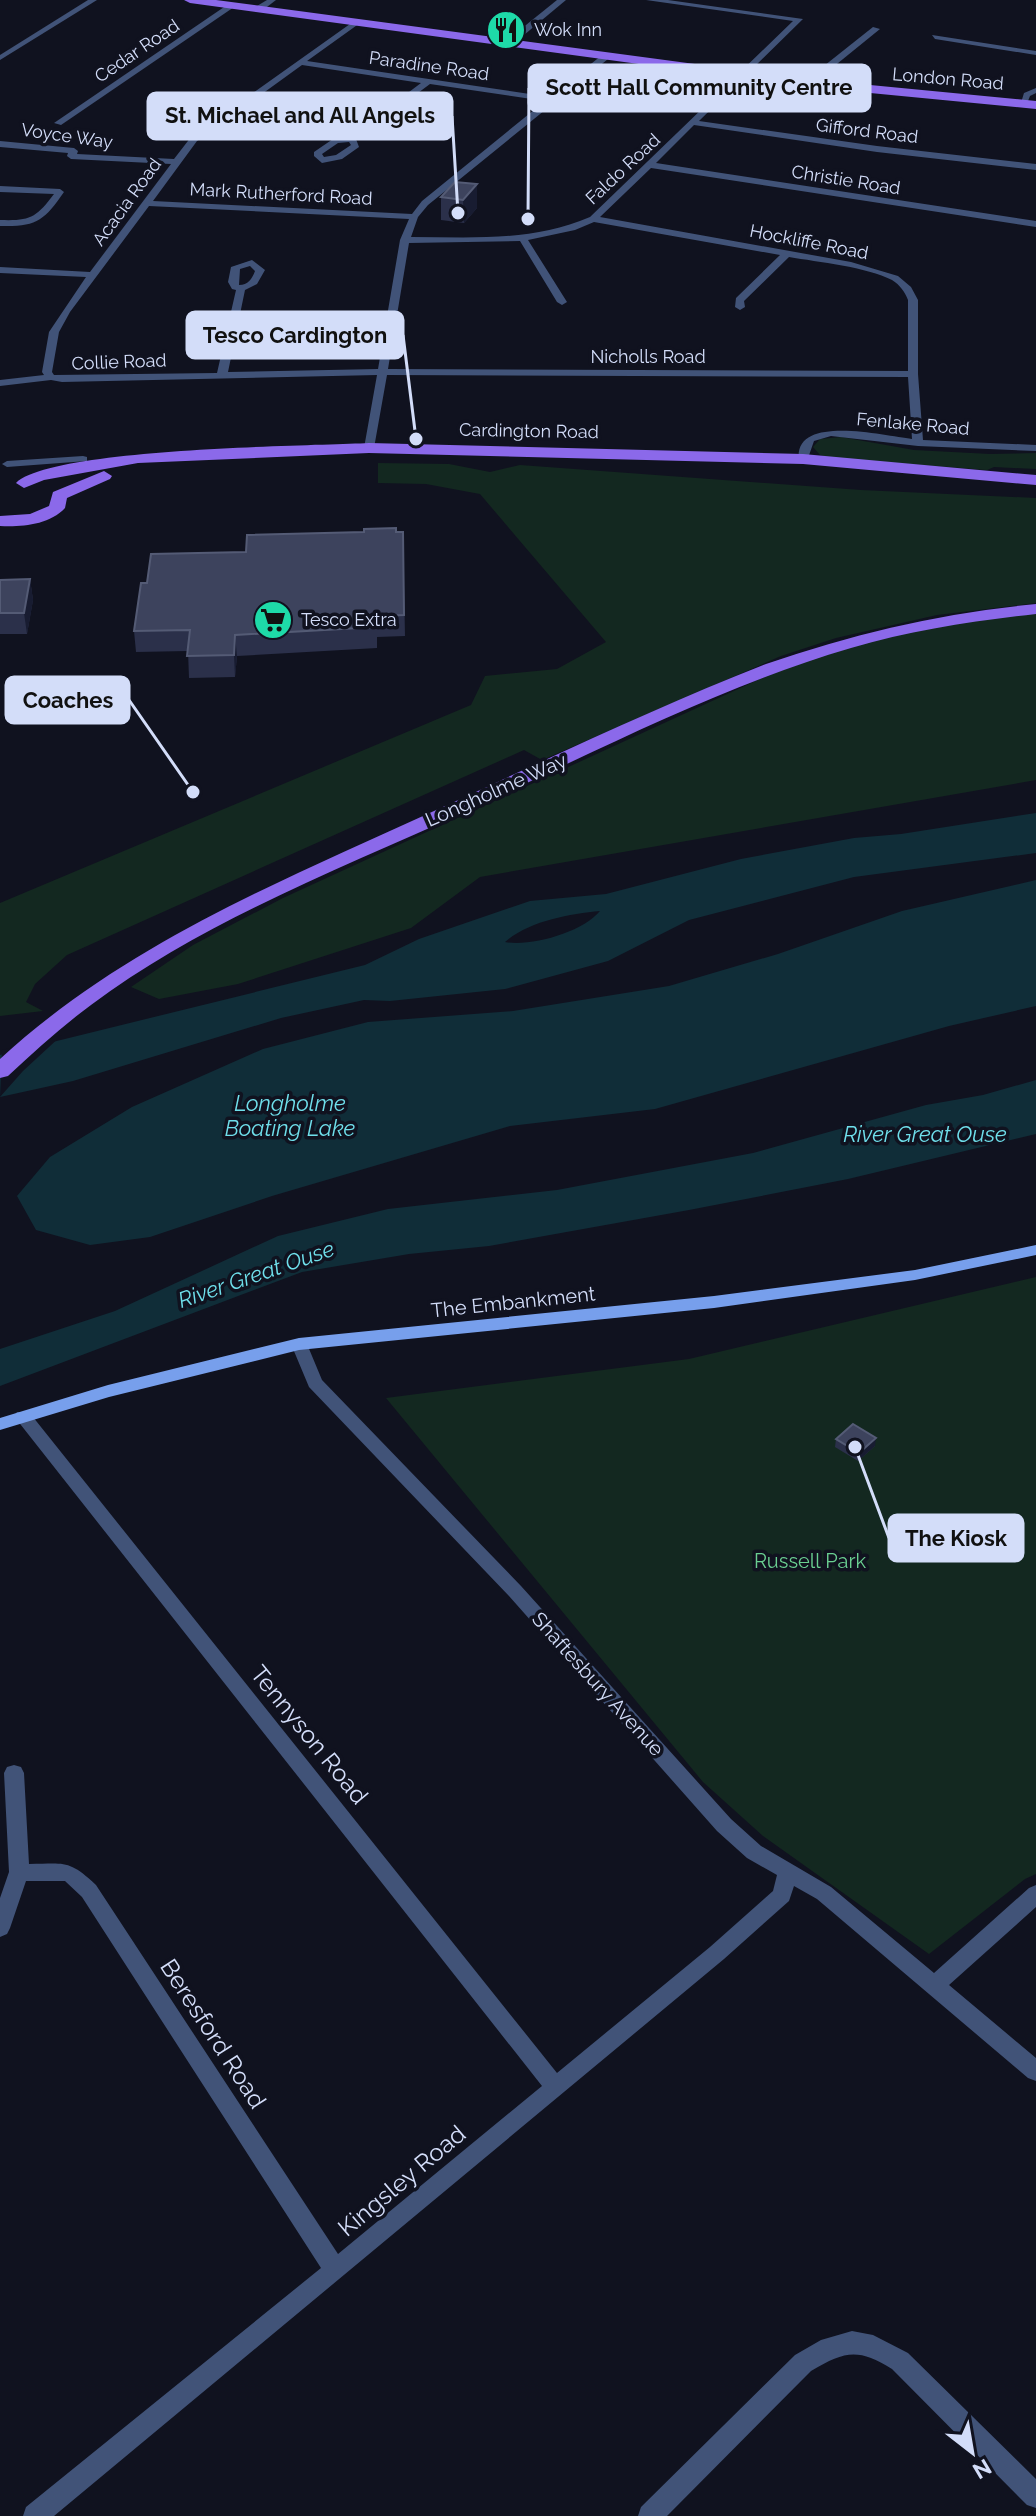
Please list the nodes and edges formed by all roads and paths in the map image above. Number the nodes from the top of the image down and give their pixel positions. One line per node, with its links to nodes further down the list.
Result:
1 (93, 0): 14 (street)
2 (190, 0): 6 (main road, London Road)
3 (272, 0): 7 (street)
4 (562, 0): 11 (street)
5 (650, 0): 16 (street, Faldo Road)
6 (233, 5): 7 (main road, London Road); 22 (street, Cedar Road)
7 (260, 8): 8 (main road, London Road)
8 (357, 21): 11 (main road, London Road); 15 (street, Acacia Road)
9 (876, 29): 18 (street)
10 (944, 30): 12 (street)
11 (509, 43): 13 (main road, London Road)
12 (1036, 53)
13 (605, 57): 16 (main road, London Road); 20 (street)
14 (0, 58)
15 (300, 62): 17 (street, Paradine Road); 26 (street, Acacia Road)
16 (742, 75): 18 (main road, London Road); 23 (street, Faldo Road)
17 (427, 82): 20 (street, Paradine Road); 24 (street)
18 (808, 83): 21 (main road, London Road)
19 (1036, 90): 21 (street)
20 (552, 100): 31 (street)
21 (1029, 104)
22 (58, 123)
23 (695, 123): 27 (street, Faldo Road); 28 (street, Gifford Road)
24 (351, 139)
25 (0, 144): 26 (street, Voyce Way)
26 (177, 162): 30 (street, Acacia Road)
27 (651, 165): 32 (street, Faldo Road); 34 (street, Christie Road)
28 (1036, 167)
29 (0, 189): 33 (street)
30 (147, 203): 31 (street, Mark Rutherford Road); 39 (street, Acacia Road)
31 (414, 217): 36 (street)
32 (593, 219): 35 (street, Faldo Road); 37 (street, Hockliffe Road)
33 (0, 223)
34 (1036, 224)
35 (523, 239): 36 (street, Faldo Road); 41 (street)
36 (405, 240): 43 (street)
37 (787, 254): 42 (street); 44 (street, Hockliffe Road)
38 (0, 270): 39 (street)
39 (93, 275): 46 (street, Acacia Road)
40 (241, 288): 45 (street)
41 (562, 302)
42 (740, 307)
43 (383, 372): 44 (street, Nicholls Road); 45 (street, Collie Road); 49 (street)
44 (913, 374): 48 (street, Hockliffe Road)
45 (222, 375): 46 (street, Collie Road)
46 (51, 377): 47 (street, Collie Road)
47 (0, 383)
48 (918, 443): 50 (street, Fenlake Road); 52 (street, Fenlake Road)
49 (369, 448): 52 (main road, Cardington Road); 55 (main road, Cardington Road)
50 (1036, 448)
51 (83, 459): 53 (street)
52 (803, 459): 54 (main road, Cardington Road)
53 (4, 472): 55 (main road)
54 (1036, 480)
55 (24, 483): 57 (main road)
56 (1036, 490): 57 (main road, Cardington Road)
57 (59, 495): 59 (main road, Cardington Road)
58 (0, 521): 59 (main road)
59 (18, 522): 60 (street)
60 (0, 529)
61 (1036, 609): 62 (main road, Longholme Way)
62 (0, 1071)
63 (1036, 1250): 64 (street, The Embankment)
64 (299, 1344): 65 (street, The Embankment); 69 (street, Shaftesbury Avenue)
65 (23, 1416): 66 (street, The Embankment); 74 (street, Tennyson Road)
66 (0, 1424)
67 (14, 1773): 68 (street)
68 (19, 1872): 71 (street); 75 (street, Beresford Road)
69 (787, 1874): 72 (street, Shaftesbury Avenue); 74 (street, Kingsley Road)
70 (1036, 1894): 72 (street)
71 (0, 1928)
72 (935, 1985): 73 (street, Shaftesbury Avenue)
73 (1036, 2071)
74 (555, 2086): 75 (street, Kingsley Road)
75 (336, 2270): 77 (street, Kingsley Road)
76 (1036, 2496): 78 (street)
77 (35, 2516)
78 (650, 2516)

